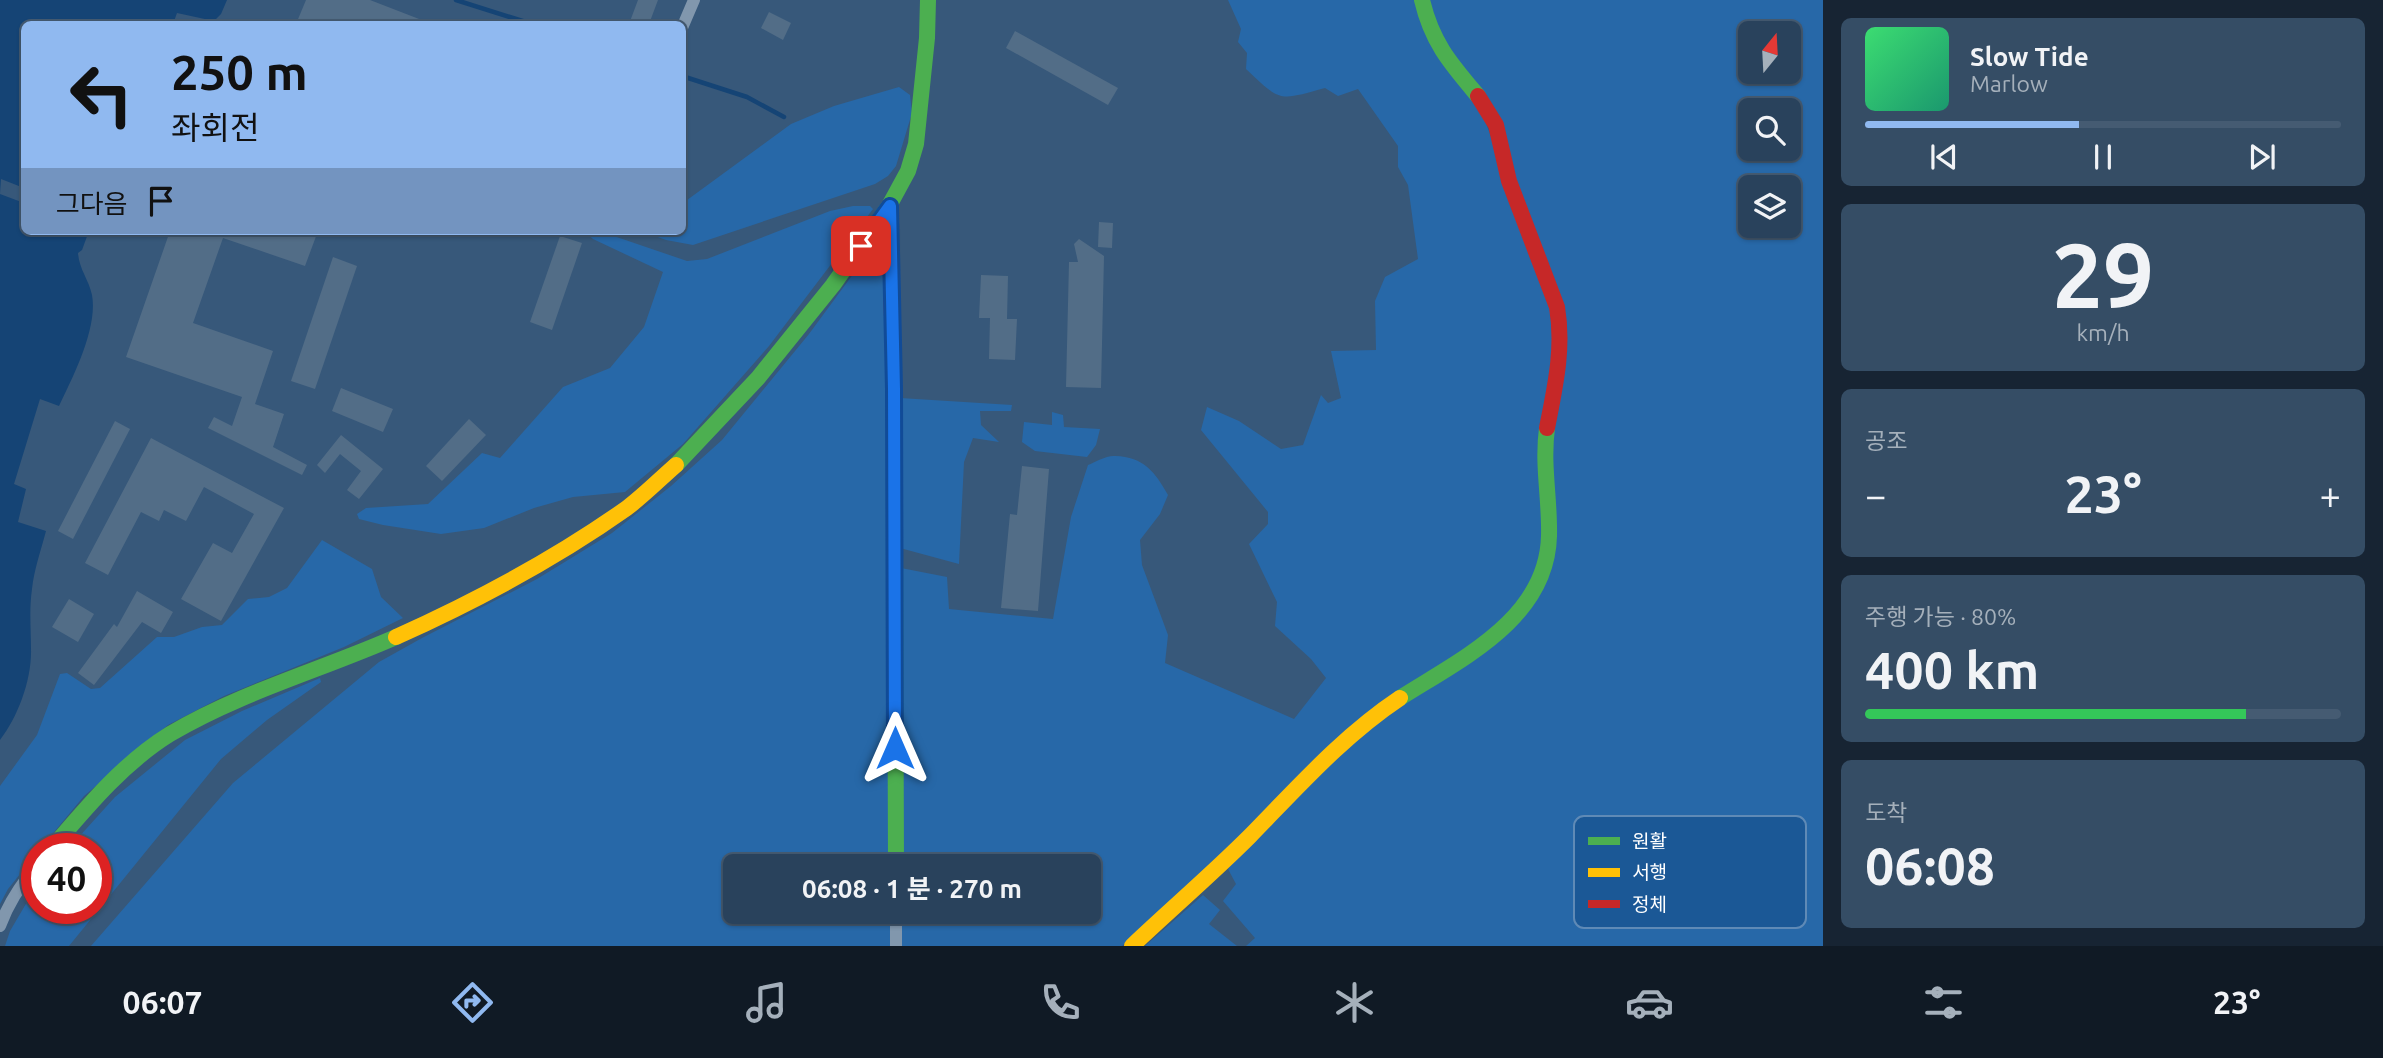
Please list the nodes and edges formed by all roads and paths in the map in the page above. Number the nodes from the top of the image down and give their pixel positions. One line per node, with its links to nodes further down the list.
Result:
1 (694, 0): 4 (street)
2 (928, 0): 5 (street)
3 (1422, 0): 12 (street)
4 (685, 21)
5 (890, 206): 6 (street); 7 (street)
6 (65, 833)
7 (896, 854)
8 (21, 886): 10 (street)
9 (896, 924): 11 (street)
10 (0, 926)
11 (896, 946)
12 (1132, 946)

